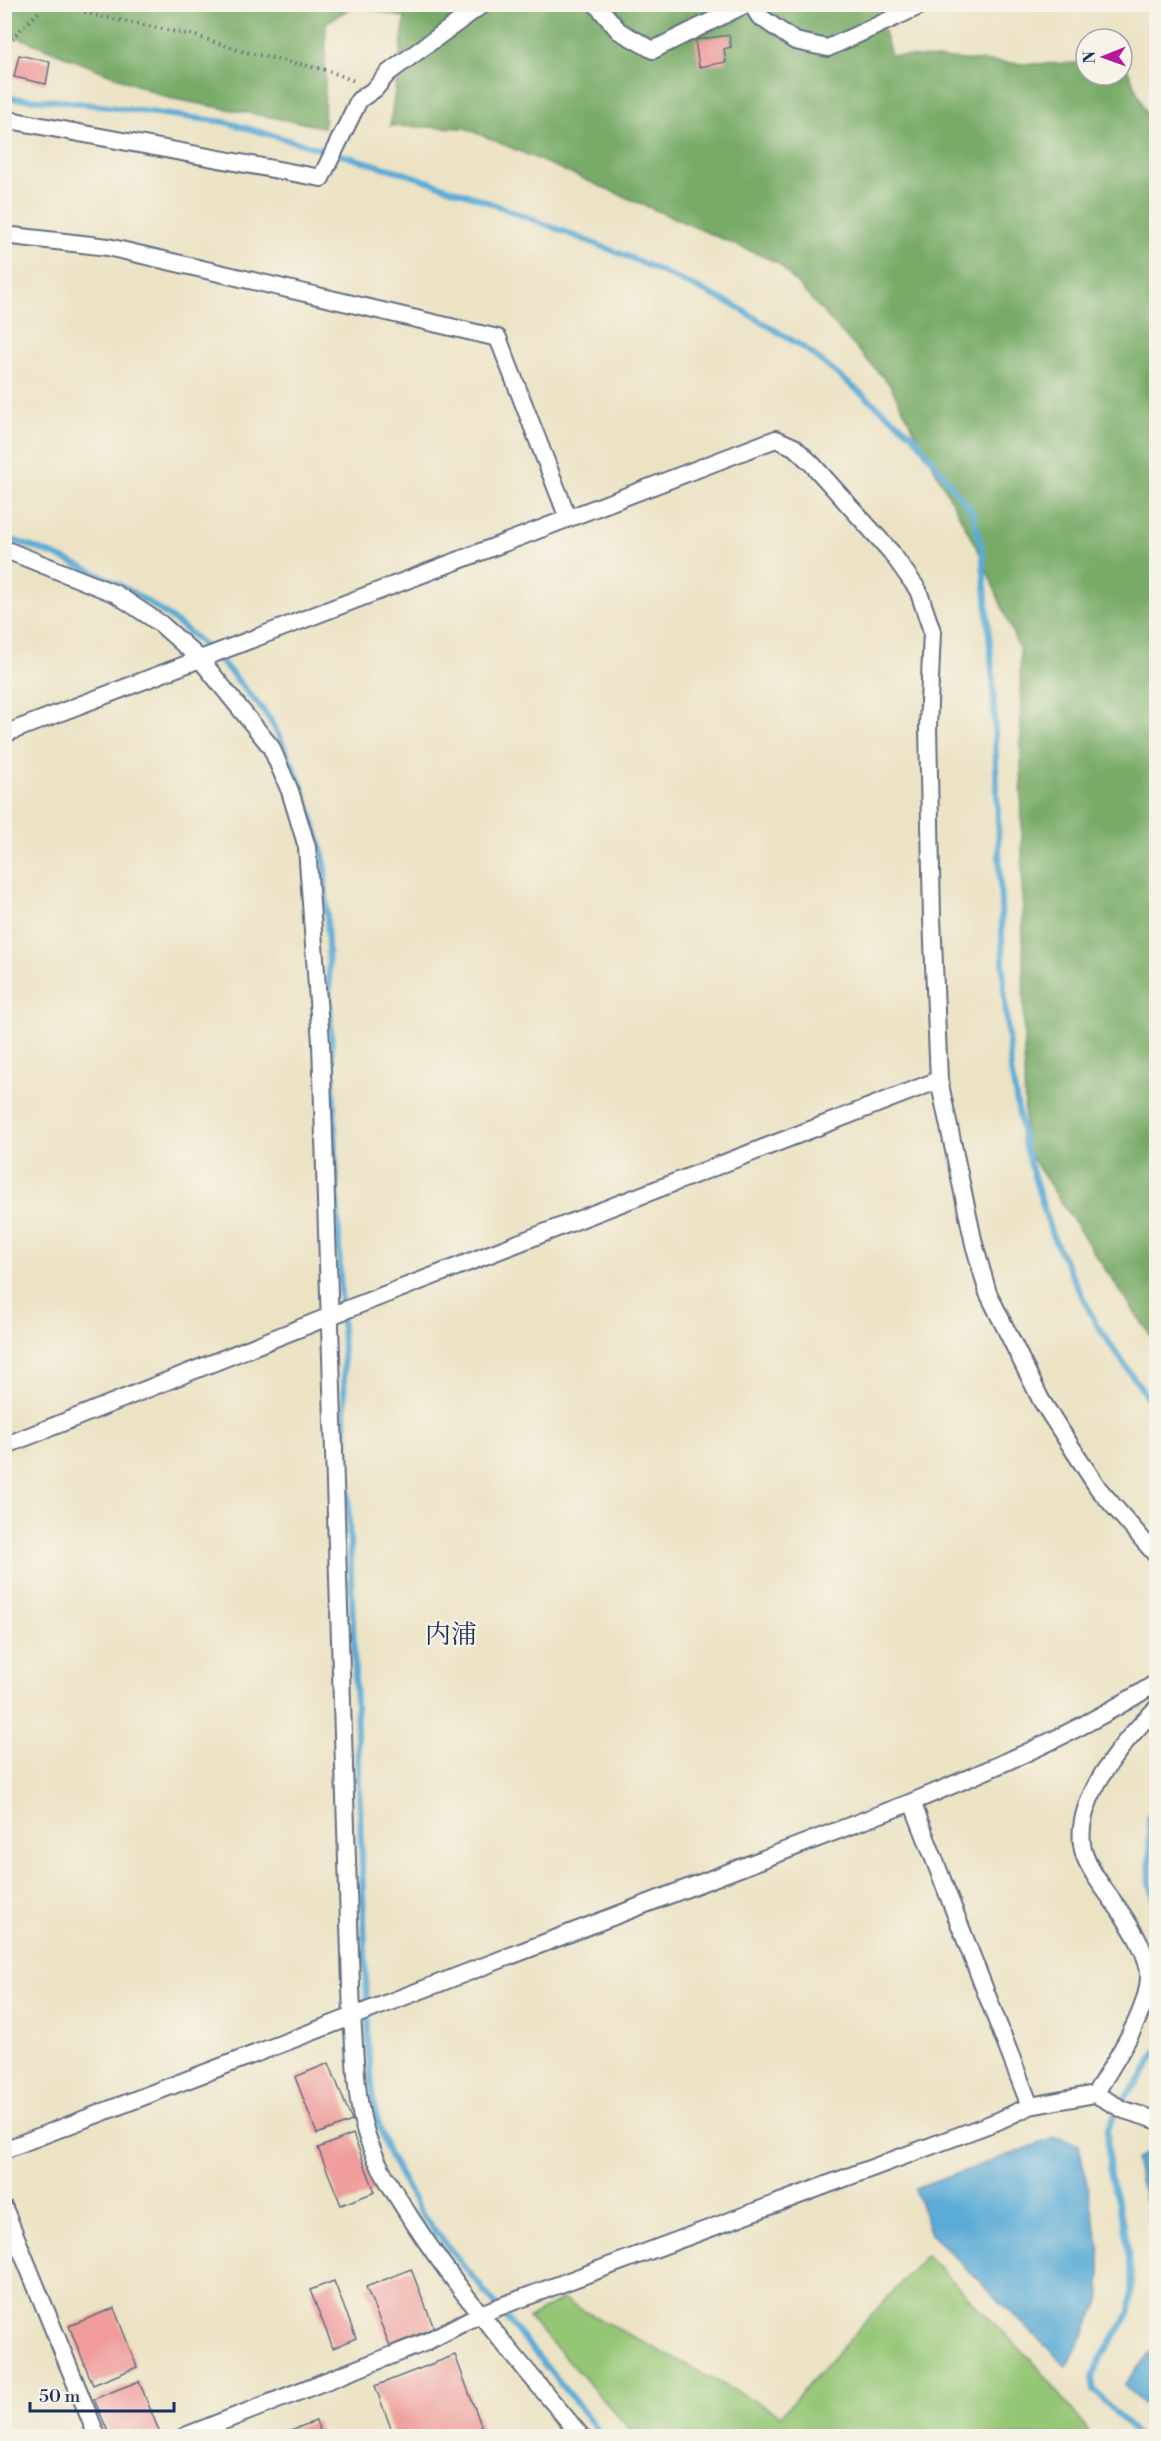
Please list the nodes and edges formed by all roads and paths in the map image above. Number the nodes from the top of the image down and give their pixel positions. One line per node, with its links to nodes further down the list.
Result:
1 (47, 4): 8 (path)
2 (62, 4): 9 (path)
3 (483, 4): 9 (street)
4 (596, 4): 5 (street)
5 (746, 4)
6 (752, 4): 7 (street)
7 (924, 4)
8 (4, 55)
9 (375, 89): 10 (street)
10 (4, 119)
11 (4, 235): 12 (street)
12 (567, 518): 14 (street); 16 (street)
13 (4, 549): 14 (street)
14 (200, 659): 15 (street); 17 (street)
15 (4, 734)
16 (939, 1080): 17 (street); 19 (street)
17 (329, 1317): 18 (street); 23 (street)
18 (4, 1446)
19 (1156, 1555)
20 (1156, 1683): 22 (street)
21 (1156, 1709): 24 (street)
22 (912, 1802): 23 (street); 25 (street)
23 (352, 2018): 27 (street); 29 (street)
24 (1095, 2094): 25 (street); 26 (street)
25 (1030, 2106): 29 (street)
26 (1156, 2120)
27 (4, 2150)
28 (4, 2208): 30 (street)
29 (480, 2314): 31 (street); 32 (street)
30 (98, 2436)
31 (184, 2436)
32 (581, 2436)

